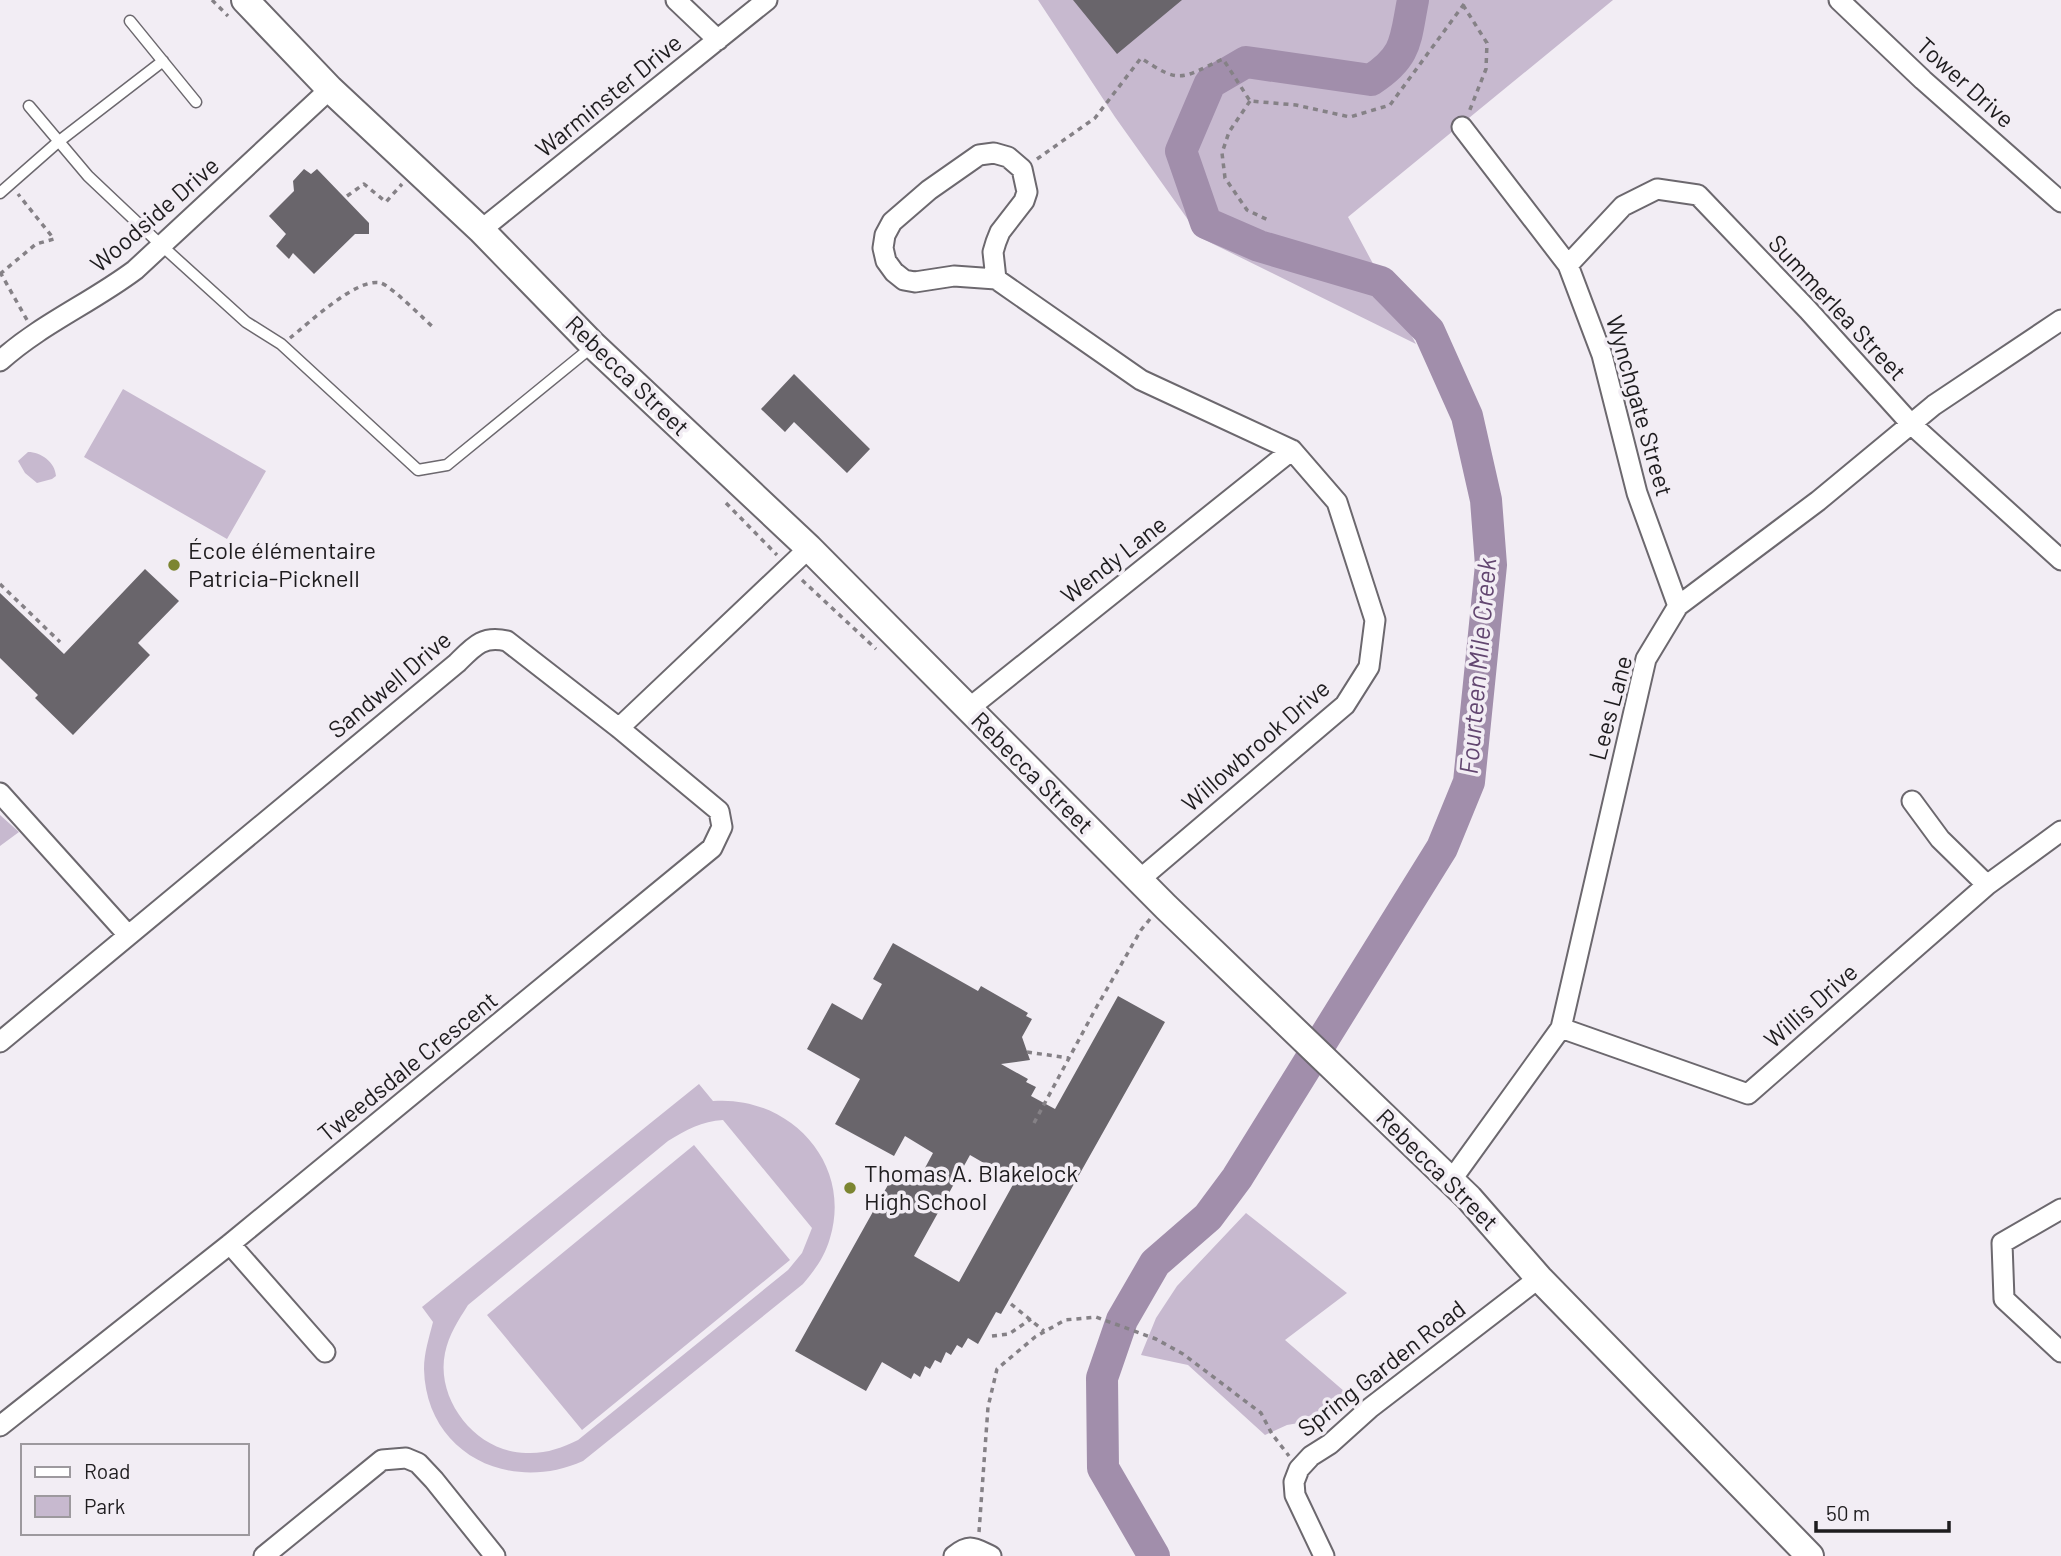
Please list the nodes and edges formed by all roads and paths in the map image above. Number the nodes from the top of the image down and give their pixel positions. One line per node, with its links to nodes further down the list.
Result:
1 (245, 0): 10 (main road, Rebecca Street)
2 (676, 0): 8 (street)
3 (767, 0): 8 (street, Warminster Drive)
4 (1467, 0): 6 (path)
5 (1839, 0): 21 (street, Tower Drive)
6 (1464, 5): 11 (path); 14 (path)
7 (130, 21): 9 (lane)
8 (718, 40): 23 (street, Warminster Drive)
9 (163, 61): 12 (lane); 15 (lane)
10 (330, 89): 23 (main road, Rebecca Street); 24 (street, Woodside Drive)
11 (1250, 101): 16 (path); 22 (path)
12 (196, 102)
13 (29, 106): 15 (lane)
14 (1462, 127): 25 (street, Wynchgate Street)
15 (58, 142): 18 (lane); 24 (lane)
16 (1022, 169): 27 (street); 27 (street)
17 (403, 183): 20 (path)
18 (10, 185): 19 (lane); 26 (path)
19 (0, 193)
20 (347, 195)
21 (2061, 202)
22 (1268, 220)
23 (481, 230): 32 (main road, Rebecca Street)
24 (161, 245): 30 (street, Woodside Drive); 31 (lane)
25 (1568, 265): 34 (street, Summerlea Street); 39 (street, Wynchgate Street)
26 (0, 273): 30 (path)
27 (996, 279): 35 (street, Willowbrook Drive)
28 (2061, 320): 34 (street, Lees Lane)
29 (435, 329): 31 (path)
30 (35, 334): 33 (street, Woodside Drive)
31 (281, 344): 32 (lane)
32 (593, 345): 36 (main road, Rebecca Street)
33 (0, 360)
34 (1911, 424): 37 (street, Summerlea Street); 39 (street, Lees Lane)
35 (1292, 450): 41 (street, Wendy Lane); 46 (street, Willowbrook Drive)
36 (809, 548): 41 (main road, Rebecca Street); 42 (street)
37 (2061, 560)
38 (0, 584): 40 (path)
39 (1678, 606): 50 (street, Lees Lane)
40 (60, 642)
41 (968, 709): 46 (main road, Rebecca Street)
42 (619, 728): 49 (street, Sandwell Drive); 57 (street, Tweedsdale Crescent)
43 (0, 793): 49 (street)
44 (1912, 802): 47 (street)
45 (2061, 831): 47 (street, Willis Drive)
46 (1139, 880): 48 (main road, Rebecca Street)
47 (1987, 885): 50 (street, Willis Drive)
48 (1163, 903): 53 (path); 55 (main road, Rebecca Street)
49 (128, 935): 51 (street, Sandwell Drive)
50 (1561, 1028): 55 (street, Lees Lane)
51 (0, 1042)
52 (1027, 1052): 53 (path)
53 (1069, 1058): 54 (path)
54 (1034, 1123)
55 (1450, 1182): 58 (main road, Rebecca Street)
56 (2061, 1209): 64 (street)
57 (230, 1244): 63 (street); 65 (street, Tweedsdale Crescent)
58 (1539, 1278): 66 (street, Spring Garden Road); 72 (main road, Rebecca Street)
59 (1011, 1304): 60 (path)
60 (1031, 1319): 61 (path); 62 (path)
61 (1044, 1331): 66 (path); 67 (path)
62 (992, 1336)
63 (325, 1352)
64 (2061, 1352)
65 (0, 1426)
66 (1298, 1469): 71 (street, Spring Garden Road)
67 (984, 1553): 70 (street)
68 (264, 1556): 69 (street)
69 (495, 1556)
70 (954, 1556)
71 (1324, 1556)
72 (1810, 1556)

